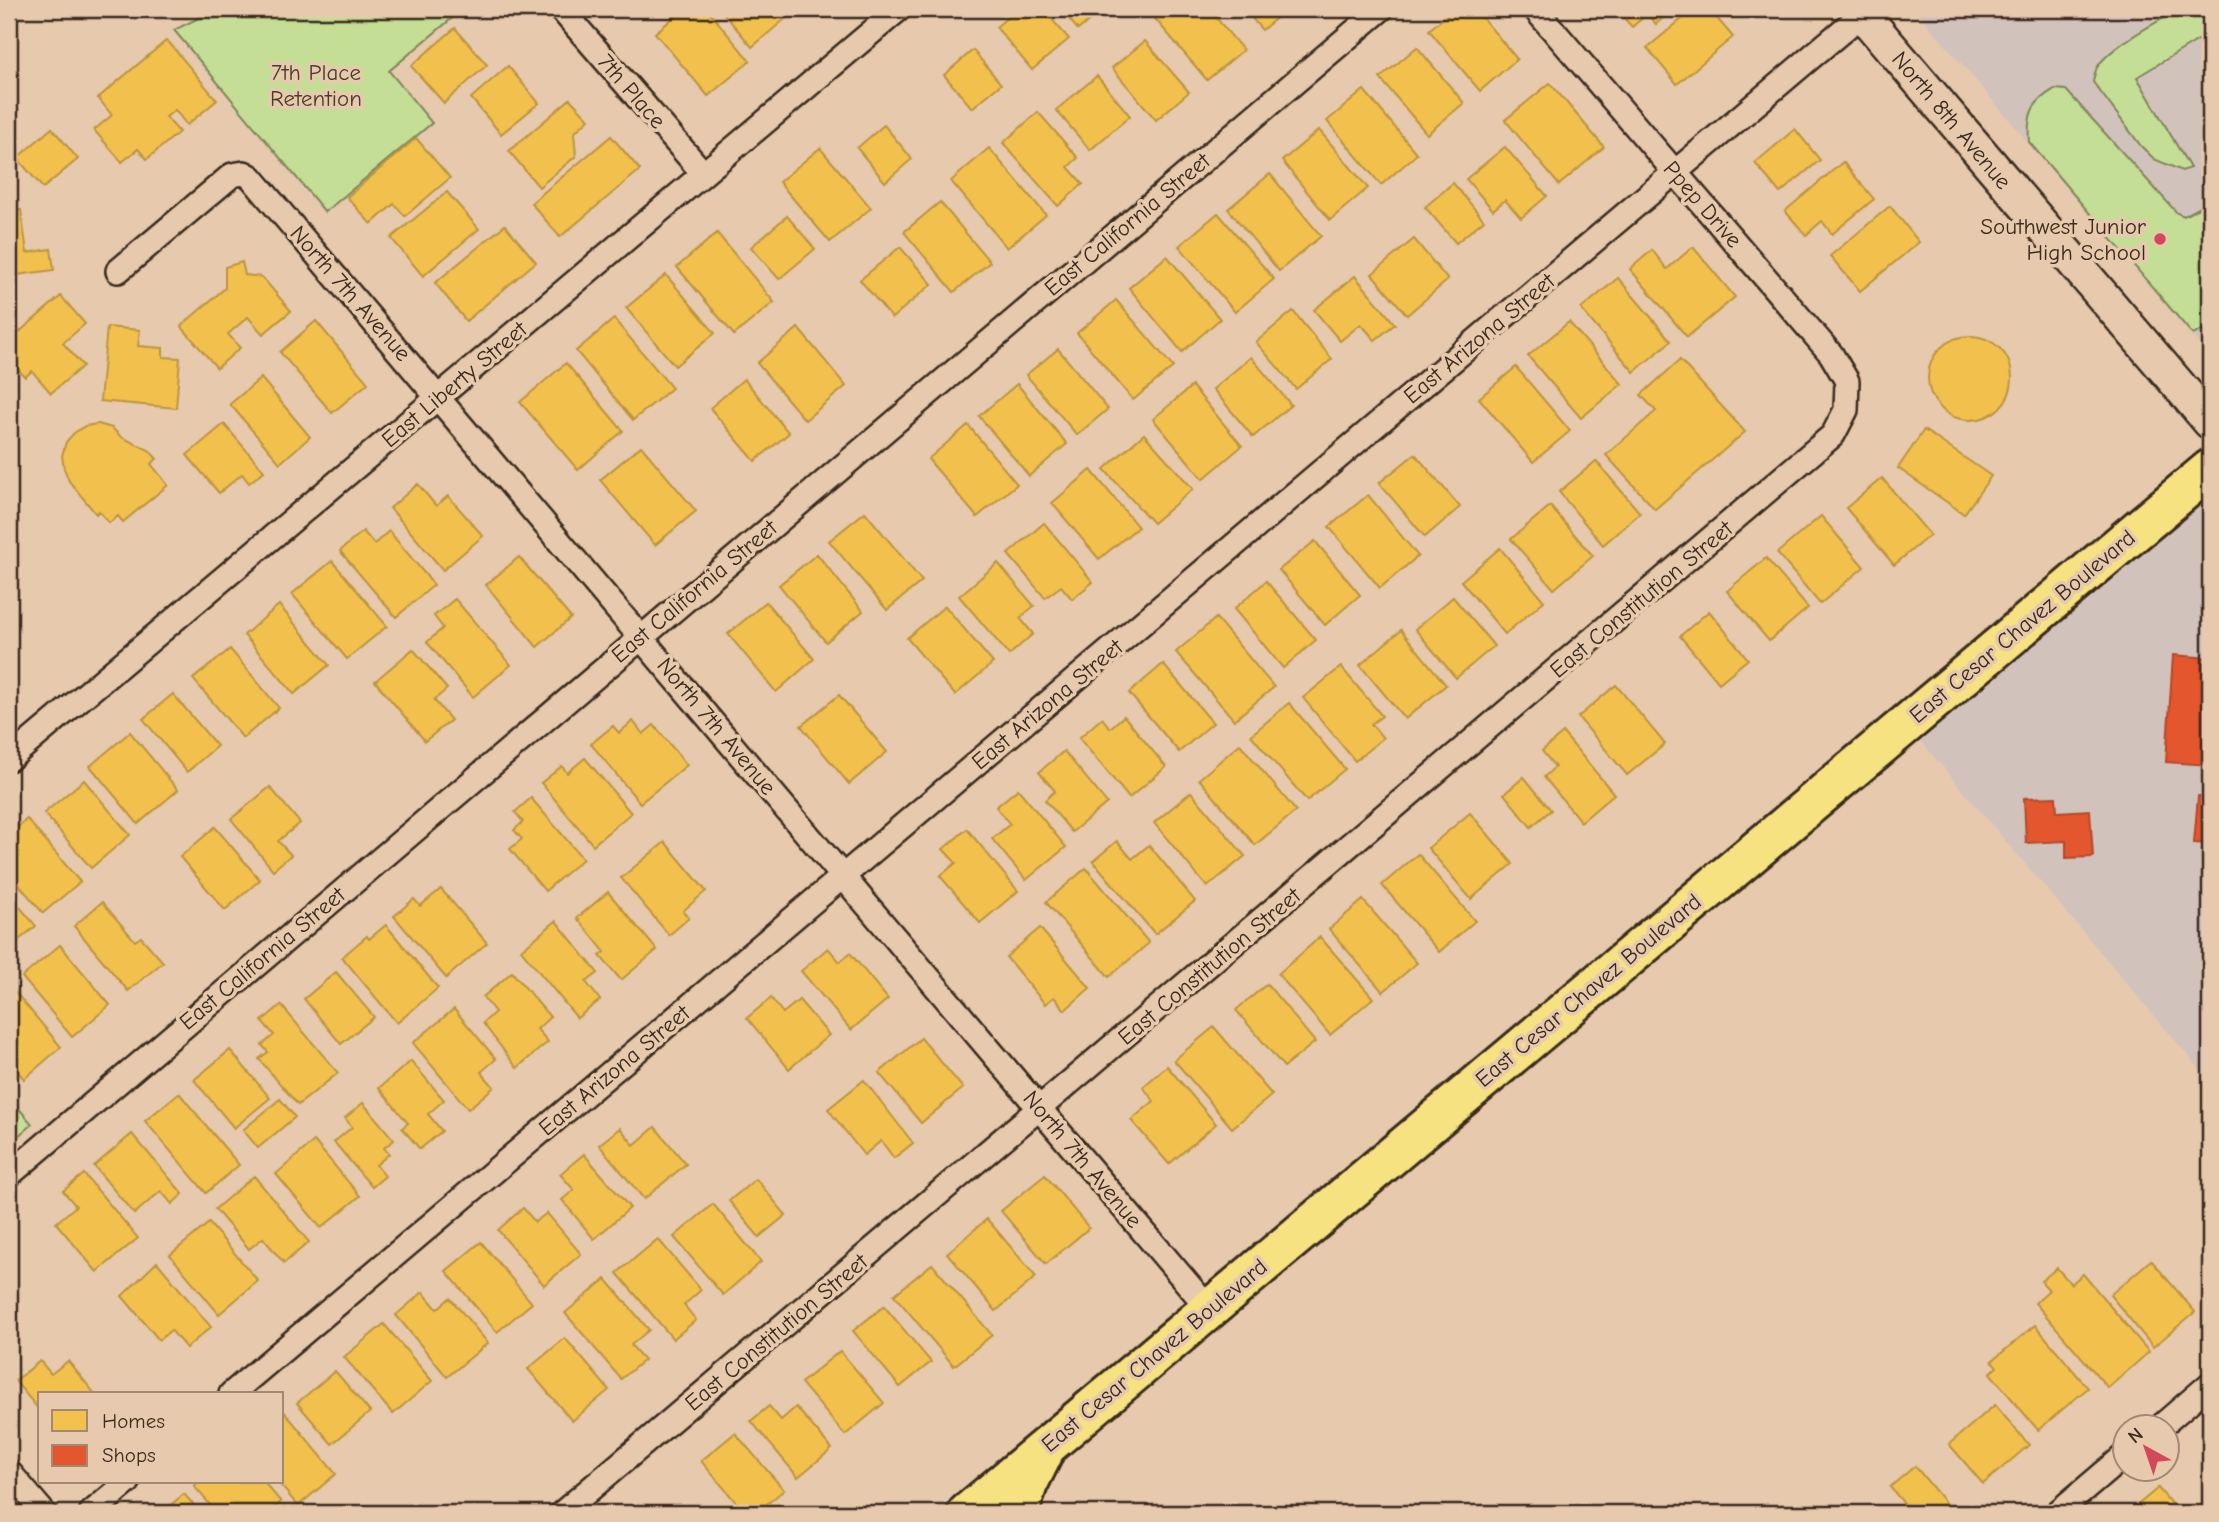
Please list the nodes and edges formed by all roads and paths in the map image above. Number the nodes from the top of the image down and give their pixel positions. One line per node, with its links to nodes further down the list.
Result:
1 (561, 9): 7 (street, 7th Place)
2 (899, 9): 7 (street, East Liberty Street)
3 (1381, 9): 13 (street, East California Street)
4 (1535, 9): 6 (street, Ppep Drive)
5 (1860, 11): 6 (street, East Arizona Street); 11 (main road, North 8th Avenue)
6 (1675, 172): 10 (street, Ppep Drive); 15 (street, East Arizona Street)
7 (703, 173): 9 (street, East Liberty Street)
8 (118, 271): 9 (street, North 7th Avenue)
9 (439, 397): 13 (street, North 7th Avenue); 14 (street, East Liberty Street)
10 (1846, 410): 16 (street, East Constitution Street)
11 (2210, 422)
12 (2210, 469): 18 (highway, East Cesar Chavez Boulevard)
13 (640, 636): 15 (street, North 7th Avenue); 17 (street, East California Street)
14 (9, 759)
15 (844, 876): 16 (street, North 7th Avenue); 20 (street, East Arizona Street)
16 (1040, 1108): 18 (street, North 7th Avenue); 28 (street, East Constitution Street)
17 (9, 1175)
18 (1209, 1309): 22 (highway, East Cesar Chavez Boulevard)
19 (2210, 1384): 21 (street)
20 (233, 1392)
21 (2174, 1414)
22 (1047, 1445): 29 (highway, East Cesar Chavez Boulevard); 30 (highway)
23 (2110, 1468): 31 (street)
24 (9, 1472): 26 (street)
25 (126, 1484): 27 (street)
26 (44, 1513)
27 (91, 1513)
28 (562, 1513)
29 (967, 1513)
30 (1018, 1513)
31 (2057, 1513)

